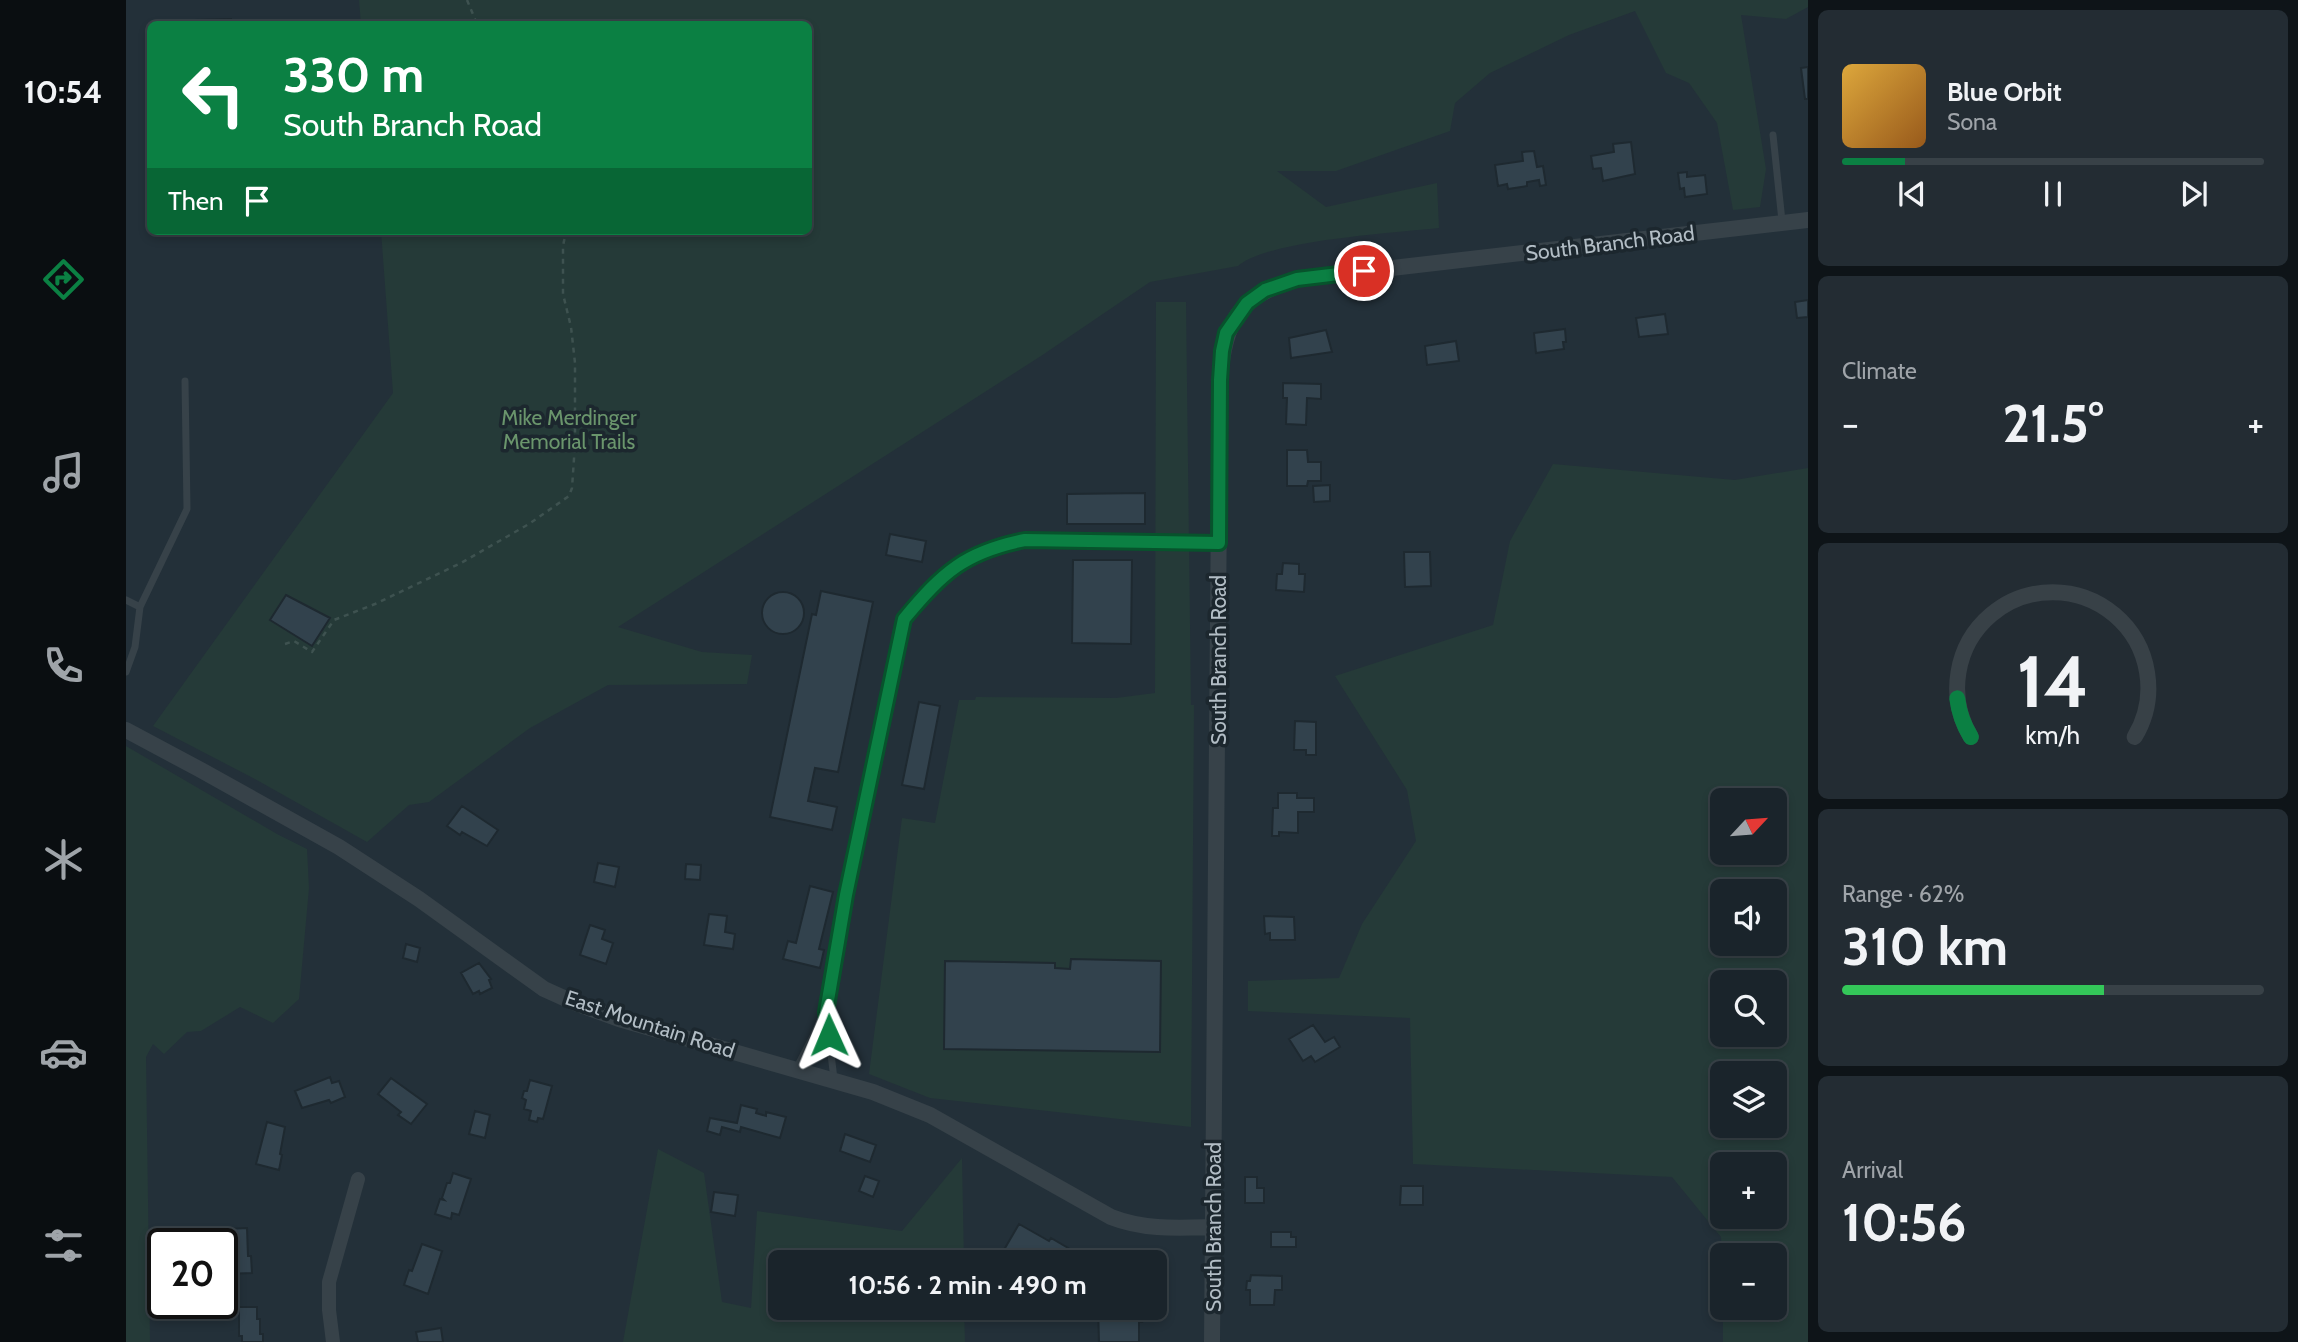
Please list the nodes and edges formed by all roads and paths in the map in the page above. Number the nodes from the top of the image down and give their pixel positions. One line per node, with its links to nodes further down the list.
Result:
1 (467, 0): 2 (path)
2 (476, 21)
3 (1773, 135): 5 (lane)
4 (1808, 220): 5 (street, South Branch Road)
5 (1782, 223): 8 (street, South Branch Road)
6 (565, 235): 11 (path)
7 (185, 381): 10 (lane)
8 (1219, 543): 14 (lane); 18 (street, South Branch Road)
9 (126, 600): 10 (lane)
10 (140, 607): 12 (lane)
11 (285, 644)
12 (126, 672)
13 (126, 730): 15 (street, East Mountain Road)
14 (826, 1012): 15 (lane); 16 (lane)
15 (796, 1069): 16 (street, East Mountain Road)
16 (834, 1081): 18 (street, East Mountain Road)
17 (358, 1179): 19 (street)
18 (1212, 1227): 20 (street, South Branch Road)
19 (333, 1342)
20 (1212, 1342)

